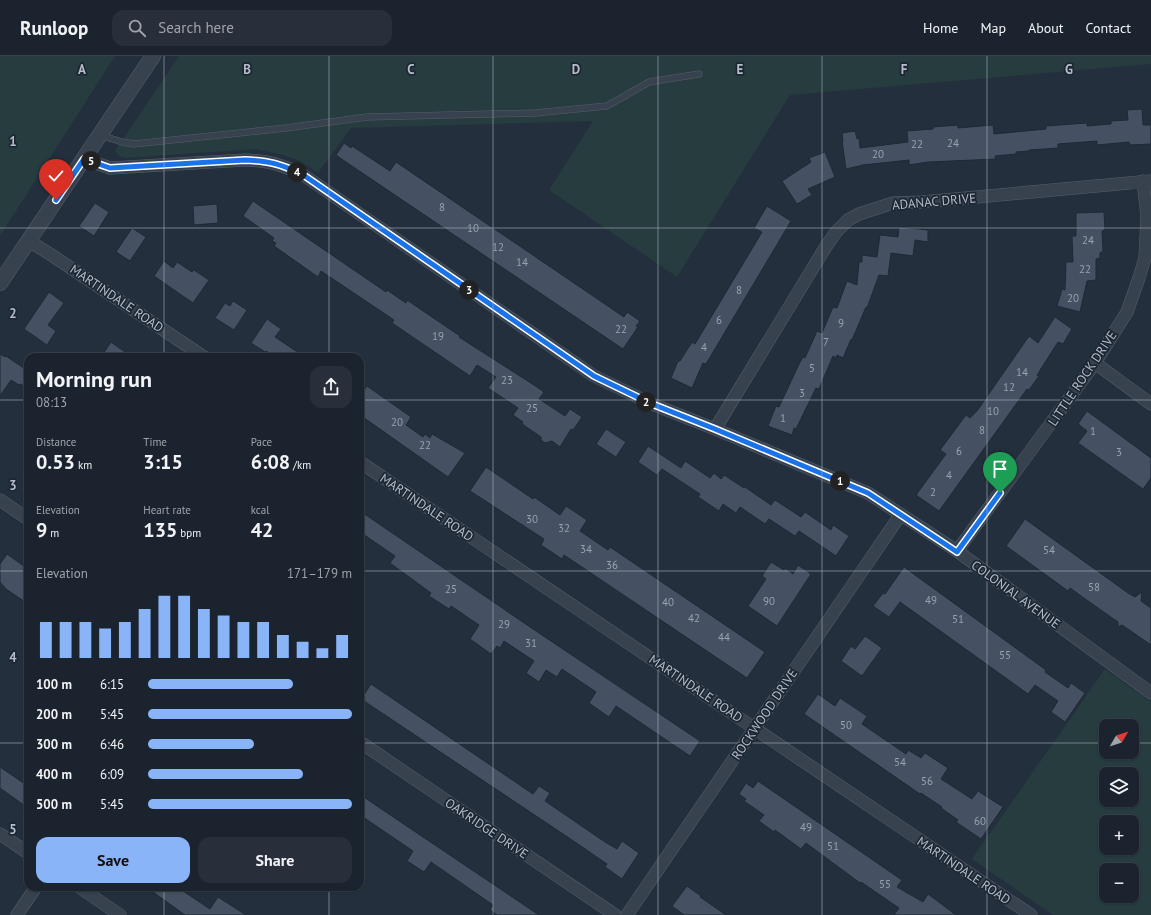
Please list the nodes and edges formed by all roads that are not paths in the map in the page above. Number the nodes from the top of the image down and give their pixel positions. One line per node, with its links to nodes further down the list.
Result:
1 (153, 56): 3 (street)
2 (698, 74): 3 (lane)
3 (100, 135): 4 (street)
4 (84, 159): 6 (street); 11 (street, COLONIAL AVENUE)
5 (1147, 181): 9 (street, LITTLE ROCK DRIVE); 11 (street, ADANAC DRIVE)
6 (29, 241): 7 (street); 8 (street, MARTINDALE ROAD)
7 (0, 283)
8 (198, 353)
9 (1095, 363): 10 (street); 16 (street, LITTLE ROCK DRIVE)
10 (1151, 404)
11 (715, 429): 14 (street, COLONIAL AVENUE)
12 (364, 465): 18 (street, MARTINDALE ROAD)
13 (0, 500): 15 (street)
14 (901, 514): 16 (street, COLONIAL AVENUE); 18 (street, ROCKWOOD DRIVE)
15 (24, 516)
16 (957, 552): 17 (street, COLONIAL AVENUE)
17 (1151, 693)
18 (755, 728): 27 (street, ROCKWOOD DRIVE); 28 (street, MARTINDALE ROAD)
19 (364, 745): 26 (street, OAKRIDGE DRIVE)
20 (0, 834): 21 (street)
21 (24, 850)
22 (33, 891): 24 (street)
23 (85, 891): 25 (street)
24 (17, 915)
25 (120, 915)
26 (615, 915)
27 (627, 915)
28 (1031, 915)

